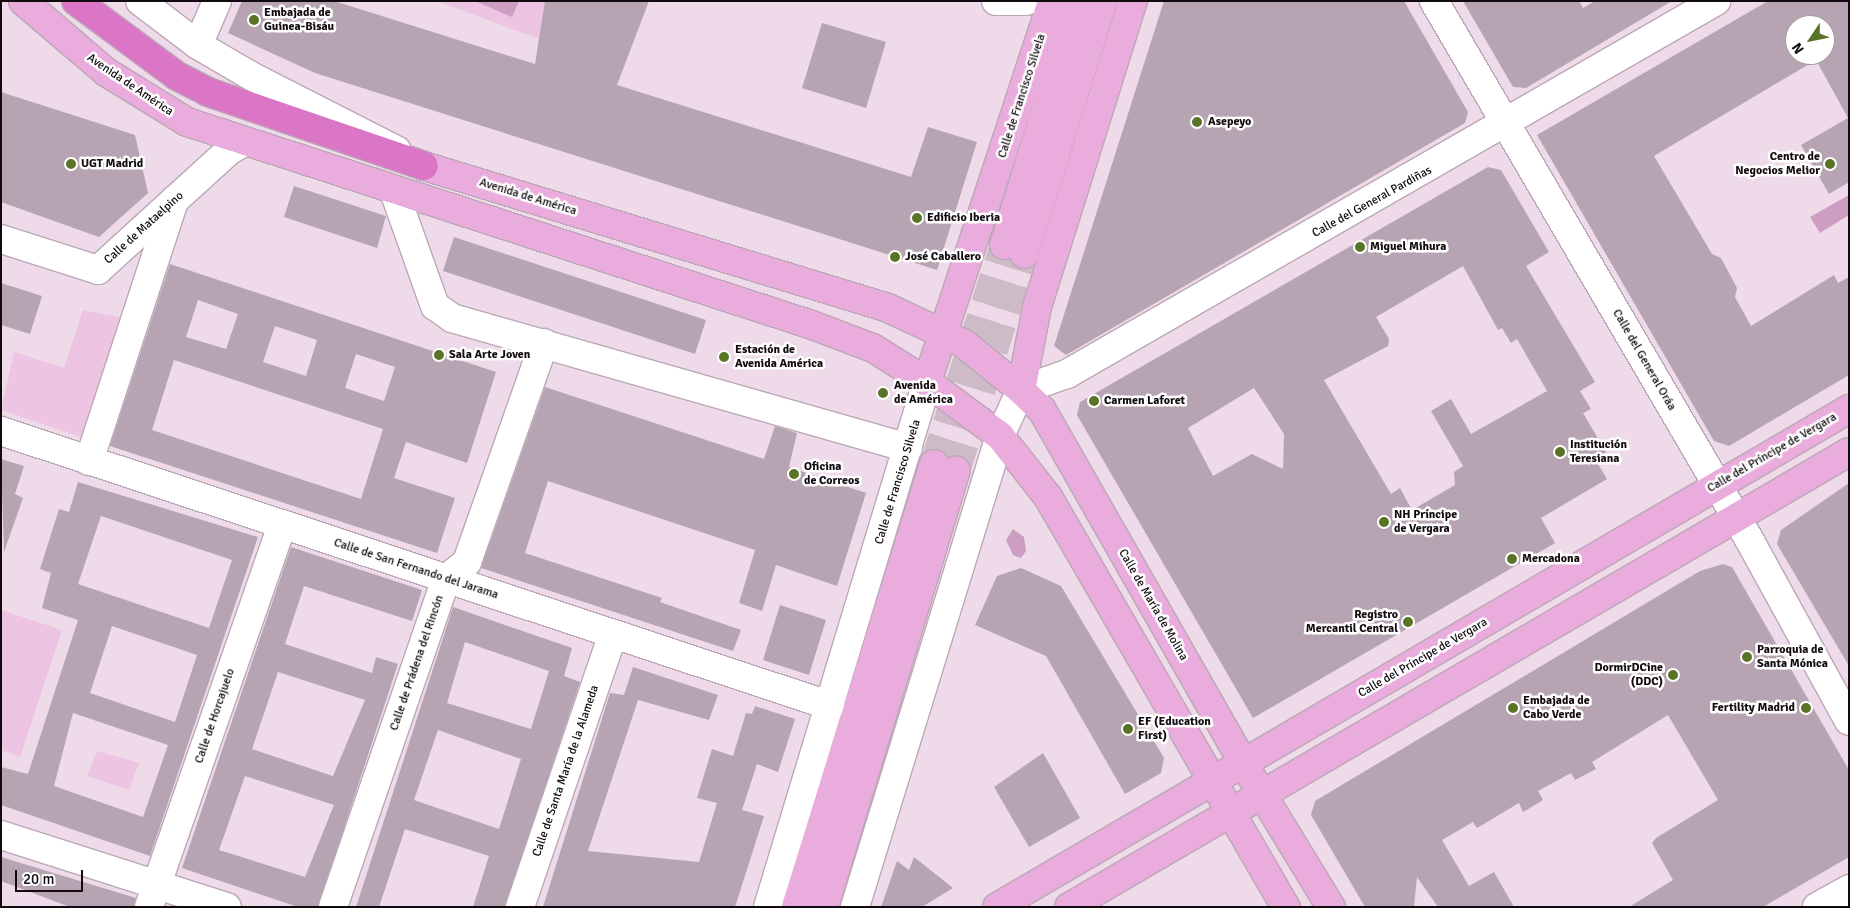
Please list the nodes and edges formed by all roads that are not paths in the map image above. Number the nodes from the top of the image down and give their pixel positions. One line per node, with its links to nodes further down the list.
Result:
1 (23, 1): 15 (main road, Avenida de América)
2 (76, 1): 16 (highway)
3 (140, 1): 13 (street, Avenida de América)
4 (217, 1): 13 (street)
5 (996, 1): 6 (street)
6 (1026, 1)
7 (1052, 1): 20 (main road, Calle de Francisco Silvela)
8 (1080, 1): 9 (main road)
9 (1103, 1)
10 (1133, 1): 23 (main road)
11 (1434, 1): 14 (street, Calle del General Oráa)
12 (1716, 1): 14 (street, Calle del General Pardiñas)
13 (198, 45): 16 (street, Avenida de América)
14 (1507, 124): 23 (street, Calle del General Pardiñas); 30 (street, Calle del General Oráa)
15 (246, 141): 17 (main road, Avenida de América); 18 (street, Calle de Mataelpino)
16 (424, 166): 20 (main road, Avenida de América)
17 (394, 190): 21 (street); 22 (main road, Avenida de América)
18 (174, 201): 19 (street, Calle de Mataelpino); 29 (street)
19 (1, 239)
20 (943, 334): 22 (main road, Calle de Francisco Silvela); 23 (main road, Calle de María de Molina)
21 (544, 343): 27 (street); 33 (street, Calle de Prádena del Rincón)
22 (927, 382): 26 (main road, Avenida de América); 27 (street, Calle de Francisco Silvela)
23 (1022, 390): 26 (street); 37 (main road, Calle de María de Molina)
24 (1849, 409): 30 (main road, Calle del Príncipe de Vergara)
25 (1, 431): 29 (street, Calle de San Fernando del Jarama)
26 (1000, 436): 38 (main road); 50 (street)
27 (908, 448): 35 (street, Calle de Francisco Silvela)
28 (1849, 452): 31 (main road)
29 (89, 461): 32 (street, Calle de San Fernando del Jarama)
30 (1718, 485): 31 (street, Calle del General Oráa); 37 (main road, Calle del Príncipe de Vergara)
31 (1737, 518): 36 (street, Calle del General Oráa); 39 (main road)
32 (282, 526): 33 (street, Calle de San Fernando del Jarama); 43 (street, Calle de Horcajuelo)
33 (446, 579): 34 (street, Calle de San Fernando del Jarama); 45 (street, Calle de Prádena del Rincón)
34 (613, 634): 35 (street, Calle de San Fernando del Jarama); 46 (street, Calle de Santa María de la Alameda)
35 (831, 706): 47 (street, Calle de Francisco Silvela)
36 (1849, 721)
37 (1243, 763): 38 (main road, Calle del Príncipe de Vergara); 39 (main road, Calle de María de Molina)
38 (1213, 781): 40 (main road); 51 (main road, Calle del Príncipe de Vergara)
39 (1262, 795): 40 (main road); 54 (main road, Calle de María de Molina)
40 (1231, 813): 52 (main road); 53 (main road)
41 (1, 835): 43 (street)
42 (1849, 889): 55 (street)
43 (152, 896): 44 (street)
44 (227, 907)
45 (334, 907)
46 (520, 907)
47 (768, 907)
48 (796, 907): 49 (main road)
49 (824, 907)
50 (855, 907)
51 (997, 907)
52 (1069, 907)
53 (1286, 907)
54 (1331, 907)
55 (1817, 907)

